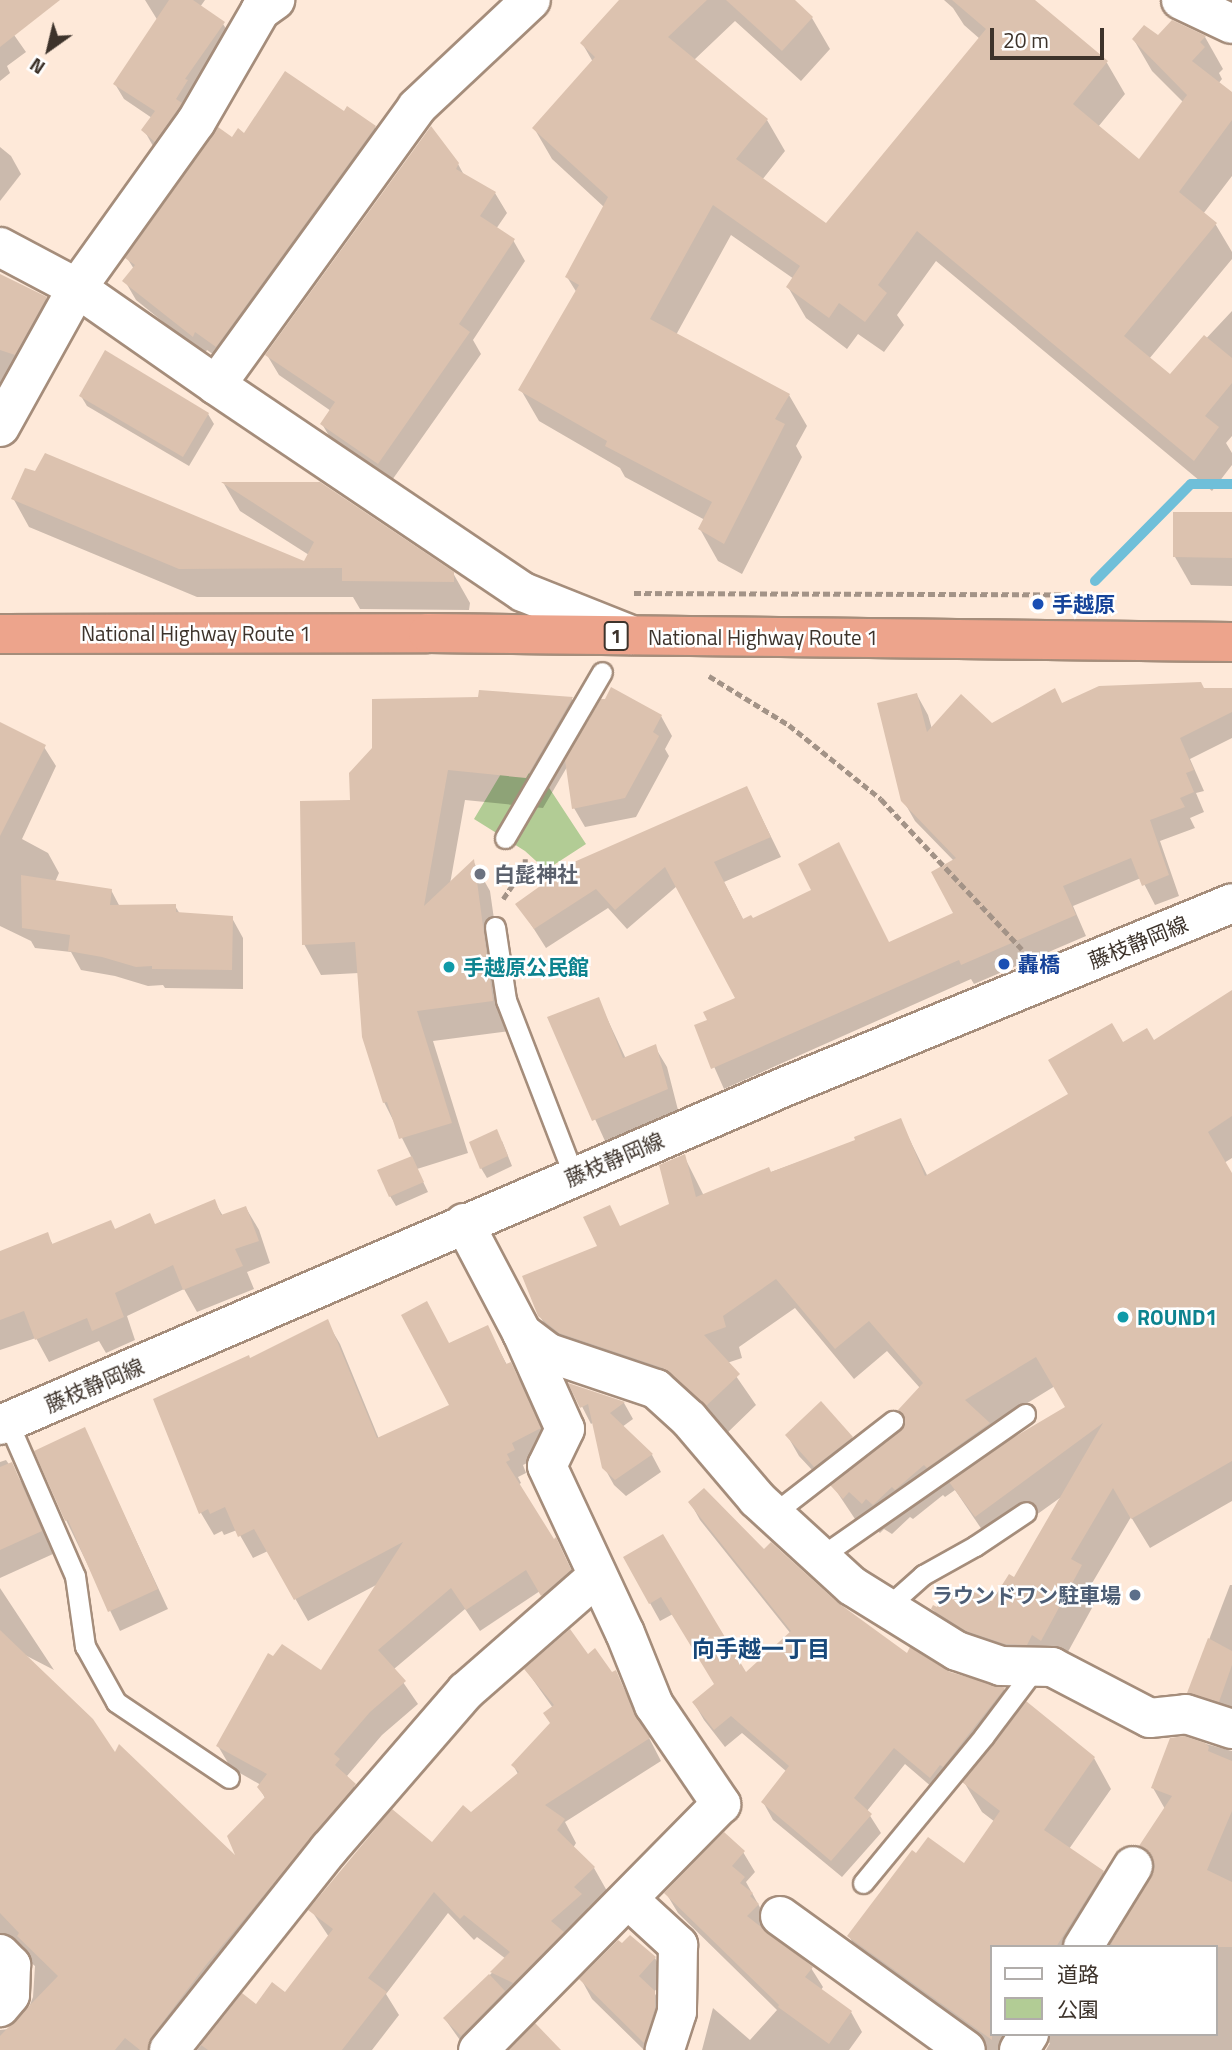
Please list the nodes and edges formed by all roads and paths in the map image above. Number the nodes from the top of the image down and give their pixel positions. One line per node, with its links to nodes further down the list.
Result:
1 (275, 0): 6 (street)
2 (531, 0): 7 (street)
3 (1181, 0): 4 (street)
4 (1232, 24)
5 (0, 247): 6 (street)
6 (77, 288): 7 (street); 8 (street)
7 (216, 385): 10 (street)
8 (0, 427)
9 (0, 634): 10 (highway, National Highway Route 1 / 1)
10 (637, 637): 11 (highway, National Highway Route 1 / 1)
11 (1232, 642)
12 (602, 672): 14 (lane)
13 (703, 672): 18 (path)
14 (505, 838)
15 (525, 851): 17 (path)
16 (1232, 903): 19 (street, 藤枝静岡線)
17 (495, 927): 19 (lane)
18 (1023, 950)
19 (574, 1176): 20 (street, 藤枝静岡線)
20 (464, 1223): 21 (street); 24 (street, 藤枝静岡線)
21 (522, 1333): 26 (street); 28 (street)
22 (1025, 1413): 27 (lane)
23 (892, 1421): 26 (lane)
24 (4, 1424): 32 (lane)
25 (1026, 1512): 29 (lane)
26 (773, 1514): 27 (street)
27 (820, 1557): 29 (street)
28 (596, 1577): 35 (street); 40 (street)
29 (886, 1608): 30 (street)
30 (1035, 1667): 31 (street); 34 (lane)
31 (1232, 1729)
32 (229, 1778)
33 (1133, 1866): 37 (street)
34 (863, 1883)
35 (629, 1900): 41 (street); 42 (street)
36 (780, 1916): 43 (street)
37 (1084, 1945)
38 (0, 1954): 39 (street)
39 (0, 2007)
40 (169, 2050)
41 (478, 2050)
42 (665, 2050)
43 (967, 2050)

